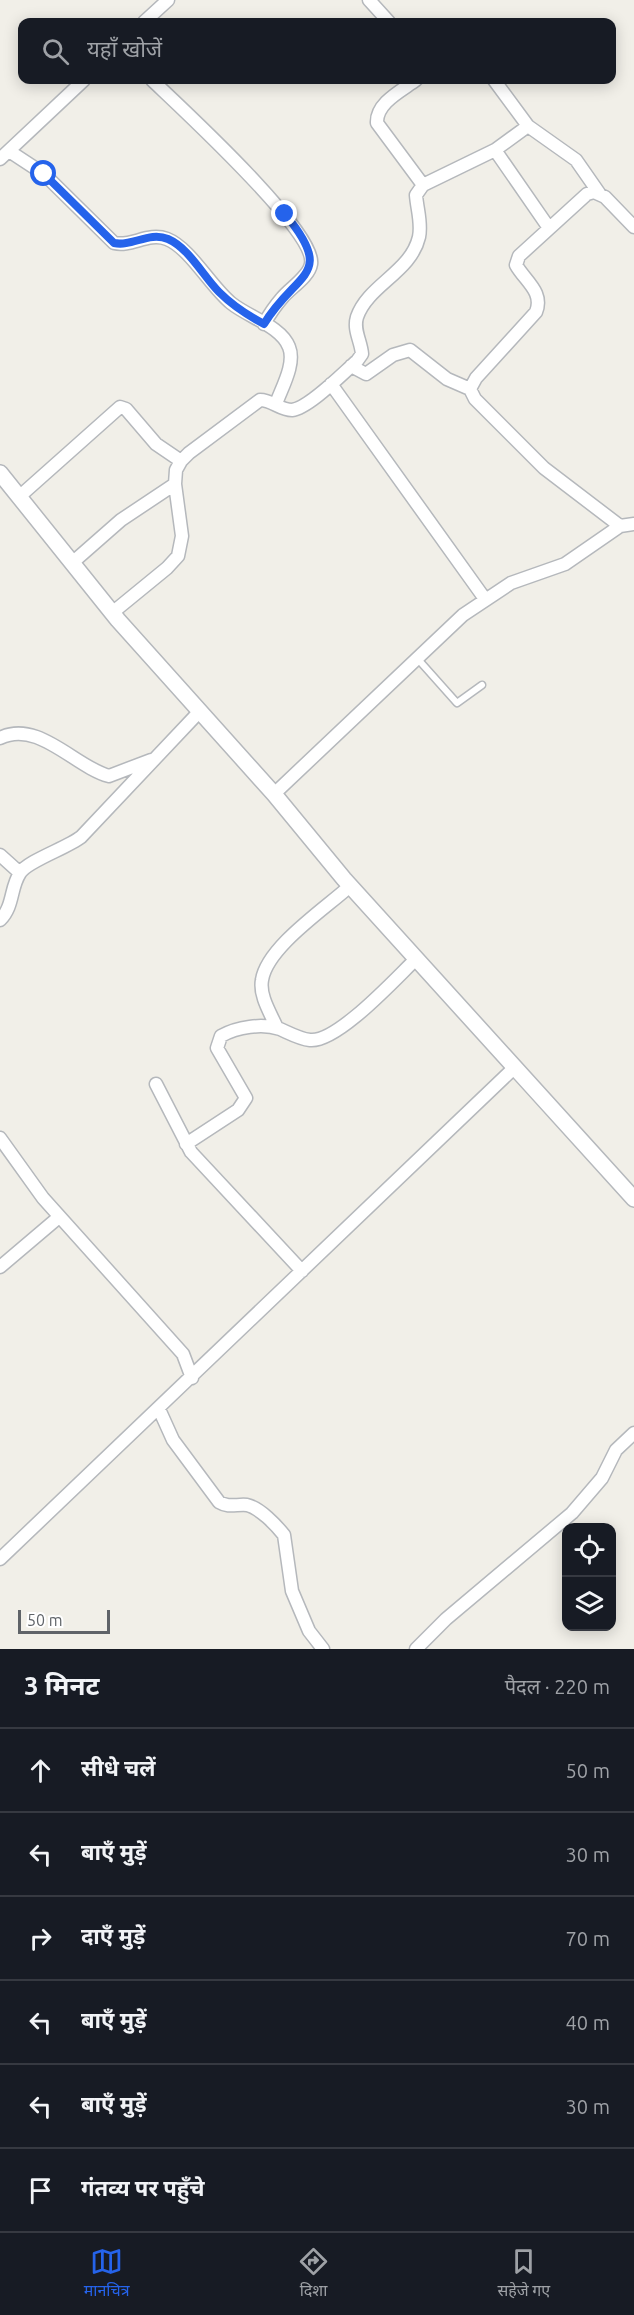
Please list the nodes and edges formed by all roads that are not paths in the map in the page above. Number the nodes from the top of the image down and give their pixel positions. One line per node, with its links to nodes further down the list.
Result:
1 (168, 0): 3 (street)
2 (369, 0): 4 (street)
3 (148, 18)
4 (385, 18)
5 (80, 84): 11 (street)
6 (156, 84): 16 (street)
7 (411, 84): 12 (street)
8 (497, 84): 9 (street)
9 (528, 126): 10 (street); 13 (street)
10 (495, 150): 12 (street); 15 (street)
11 (5, 155): 16 (street)
12 (423, 185): 17 (street)
13 (599, 193): 14 (street); 15 (street)
14 (634, 227)
15 (549, 228): 19 (street)
16 (264, 324): 20 (street)
17 (351, 366): 18 (street); 19 (street)
18 (331, 384): 20 (street); 28 (street)
19 (470, 390): 26 (street)
20 (276, 404): 21 (street)
21 (181, 461): 23 (street); 24 (street)
22 (0, 473): 24 (street)
23 (175, 484): 27 (street); 29 (street)
24 (20, 496): 27 (street)
25 (634, 524): 26 (street)
26 (620, 526): 28 (street)
27 (72, 563): 29 (street)
28 (485, 599): 30 (street)
29 (112, 613): 32 (street)
30 (416, 657): 31 (lane); 35 (street)
31 (482, 685)
32 (200, 711): 34 (street); 35 (street)
33 (0, 738): 34 (street)
34 (157, 757): 37 (street)
35 (274, 794): 38 (street)
36 (0, 855): 37 (street)
37 (20, 873): 39 (street)
38 (350, 886): 40 (street); 41 (street)
39 (0, 920)
40 (416, 959): 41 (street); 42 (street)
41 (277, 1028): 45 (street)
42 (514, 1068): 46 (street); 49 (street)
43 (156, 1084): 45 (street)
44 (0, 1140): 47 (street)
45 (186, 1144): 49 (street)
46 (634, 1199)
47 (59, 1217): 48 (street); 50 (street)
48 (0, 1267)
49 (302, 1271): 50 (street)
50 (192, 1378): 51 (street)
51 (159, 1409): 53 (street); 54 (street)
52 (634, 1433): 55 (street)
53 (0, 1559)
54 (323, 1649)
55 (416, 1649)

